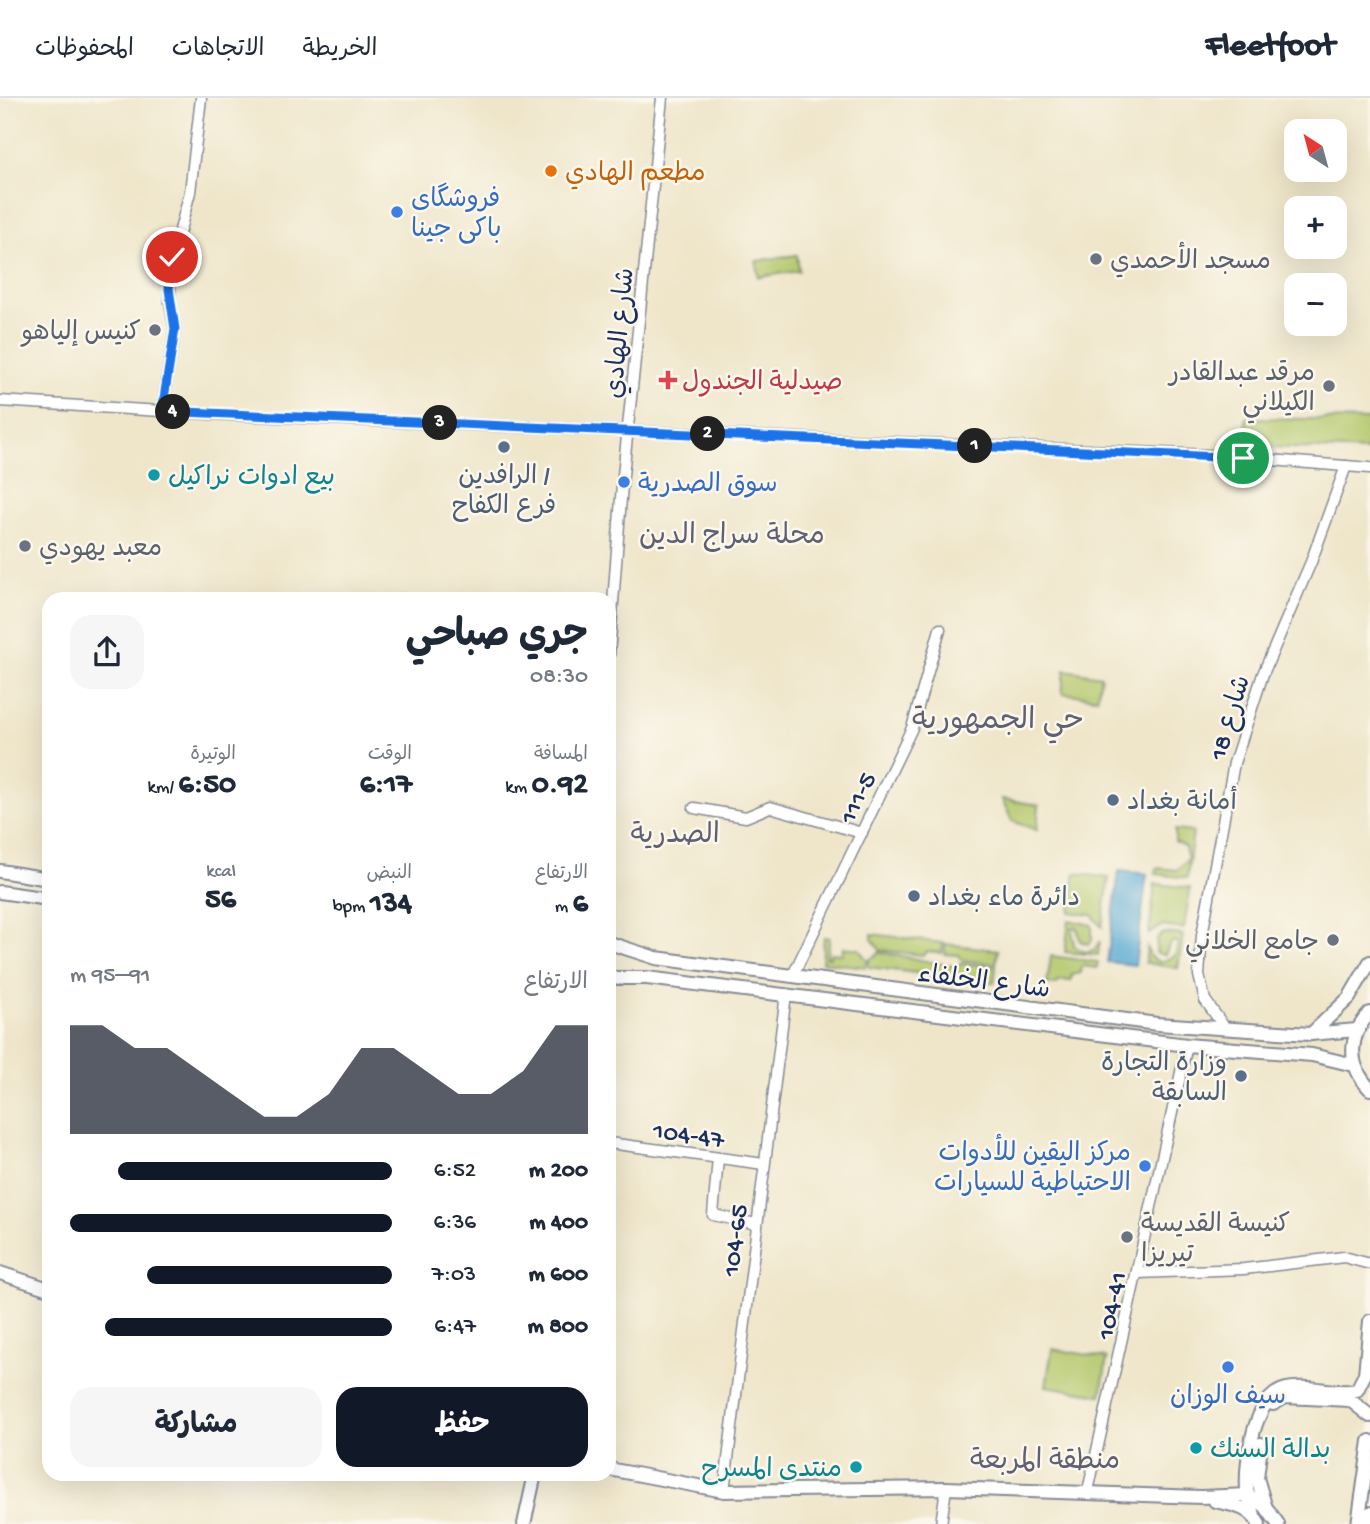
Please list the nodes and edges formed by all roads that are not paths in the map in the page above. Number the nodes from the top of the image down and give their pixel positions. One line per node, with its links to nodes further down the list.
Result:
1 (201, 98): 4 (street)
2 (662, 98): 5 (street, شارع الهادي)
3 (0, 401): 4 (street)
4 (162, 411): 5 (street)
5 (629, 430): 6 (street); 8 (street, شارع الهادي)
6 (1346, 466): 7 (street); 22 (street, شارع 18)
7 (1370, 468)
8 (615, 592)
9 (940, 629): 11 (street, 111-5)
10 (694, 808): 11 (street)
11 (862, 833): 18 (street, 111-5)
12 (0, 871): 13 (main road)
13 (42, 878)
14 (0, 892): 15 (main road)
15 (42, 898)
16 (616, 945): 18 (main road, شارع الخلفاء)
17 (1370, 962): 24 (main road)
18 (792, 977): 22 (main road, شارع الخلفاء)
19 (616, 978): 20 (main road, شارع الخلفاء)
20 (786, 994): 25 (main road, شارع الخلفاء); 30 (street, 104-65)
21 (1369, 1011): 23 (main road)
22 (1225, 1028): 24 (main road, شارع الخلفاء)
23 (1357, 1030): 24 (main road, شارع الخلفاء); 26 (main road)
24 (1310, 1034)
25 (1187, 1045): 26 (main road, شارع الخلفاء); 34 (street, 104-41)
26 (1354, 1065): 27 (main road)
27 (1370, 1089)
28 (616, 1144): 29 (street, 104-47)
29 (719, 1158): 30 (street, 104-47); 31 (street)
30 (764, 1164): 31 (street, 104-65)
31 (757, 1224): 43 (street, 104-65)
32 (1370, 1264): 34 (street)
33 (0, 1273): 35 (main road)
34 (1138, 1273): 44 (street, 104-41)
35 (42, 1287)
36 (1370, 1321): 40 (main road)
37 (1370, 1416): 49 (main road)
38 (1370, 1441): 53 (main road)
39 (616, 1470): 43 (main road)
40 (1248, 1474): 45 (main road); 46 (main road)
41 (533, 1481): 51 (main road)
42 (946, 1488): 43 (main road); 44 (main road); 52 (street)
43 (724, 1490)
44 (1088, 1491): 47 (main road)
45 (1248, 1495): 46 (main road); 49 (main road); 50 (main road)
46 (1222, 1496): 47 (main road)
47 (1201, 1497): 50 (main road)
48 (1370, 1513): 54 (main road)
49 (1271, 1515): 50 (main road)
50 (1257, 1521)
51 (524, 1524)
52 (941, 1524)
53 (1358, 1524)
54 (1368, 1524)

